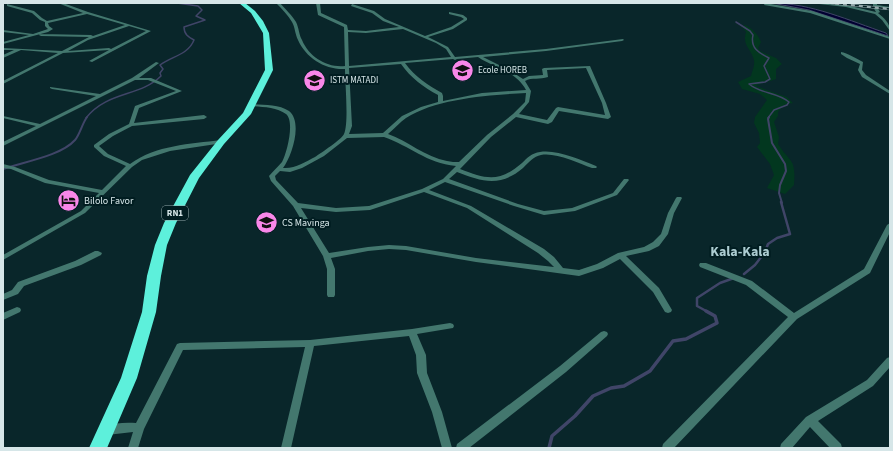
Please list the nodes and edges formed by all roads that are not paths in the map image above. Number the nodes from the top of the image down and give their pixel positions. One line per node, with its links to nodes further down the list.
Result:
1 (60, 3): 11 (street)
2 (242, 3): 47 (highway, RN1)
3 (278, 3): 37 (street)
4 (318, 3): 19 (street)
5 (812, 3): 13 (street)
6 (765, 4): 23 (street)
7 (8, 5): 14 (street)
8 (352, 5): 16 (street)
9 (875, 5): 10 (street); 13 (street)
10 (890, 8)
11 (87, 13): 14 (street); 15 (street)
12 (450, 13): 22 (street)
13 (876, 13): 17 (street)
14 (47, 22): 20 (street)
15 (129, 25): 21 (street); 28 (street)
16 (403, 28): 19 (street); 22 (street)
17 (890, 30)
18 (3, 31): 20 (street)
19 (346, 31): 37 (street)
20 (34, 35): 21 (street); 25 (street)
21 (95, 36): 29 (street)
22 (424, 36): 33 (street)
23 (890, 38)
24 (622, 40): 32 (street)
25 (3, 43)
26 (3, 49): 27 (street)
27 (20, 49): 29 (street); 31 (street)
28 (112, 49): 29 (street); 34 (street)
29 (64, 52): 39 (street)
30 (842, 53): 44 (street)
31 (3, 57)
32 (480, 57): 33 (street); 40 (street)
33 (456, 59): 36 (street)
34 (91, 61)
35 (157, 63): 38 (street)
36 (403, 63): 37 (street); 46 (street)
37 (346, 68): 54 (street)
38 (134, 79): 45 (street); 51 (street)
39 (6, 80): 41 (street)
40 (522, 81): 43 (street); 48 (street)
41 (3, 83)
42 (52, 88): 45 (street)
43 (529, 91): 46 (street); 48 (street)
44 (890, 94)
45 (99, 95): 52 (street)
46 (440, 103): 53 (street)
47 (252, 105): 55 (highway, RN1); 61 (street)
48 (515, 115): 59 (street)
49 (5, 117): 52 (street)
50 (204, 117): 51 (street)
51 (131, 124): 58 (street)
52 (39, 125): 56 (street)
53 (384, 135): 54 (street); 59 (street)
54 (346, 136): 61 (street)
55 (221, 142): 58 (street); 88 (highway, RN1)
56 (3, 144)
57 (4, 166): 65 (street)
58 (130, 166): 65 (street)
59 (458, 166): 60 (street); 62 (street)
60 (594, 166)
61 (280, 169): 67 (street)
62 (445, 180): 63 (street); 64 (street)
63 (626, 180)
64 (424, 190): 67 (street); 74 (street)
65 (104, 192): 72 (street)
66 (679, 198): 70 (street)
67 (296, 205): 71 (street)
68 (890, 225): 80 (street)
69 (98, 253): 76 (street)
70 (621, 255): 74 (street); 78 (street)
71 (327, 256): 74 (street); 75 (street)
72 (3, 258)
73 (703, 265): 80 (street)
74 (560, 270)
75 (331, 295)
76 (3, 297)
77 (17, 310): 79 (street)
78 (668, 310)
79 (3, 317)
80 (794, 318): 94 (street)
81 (450, 326): 82 (street)
82 (412, 332): 84 (street); 92 (street)
83 (604, 334): 93 (street)
84 (310, 343): 87 (street); 91 (street)
85 (890, 361): 86 (street)
86 (810, 420): 95 (street); 96 (street)
87 (139, 428): 88 (street); 90 (street)
88 (106, 430): 89 (highway, RN1)
89 (98, 448)
90 (133, 448)
91 (286, 448)
92 (447, 448)
93 (461, 448)
94 (667, 448)
95 (785, 448)
96 (838, 448)

